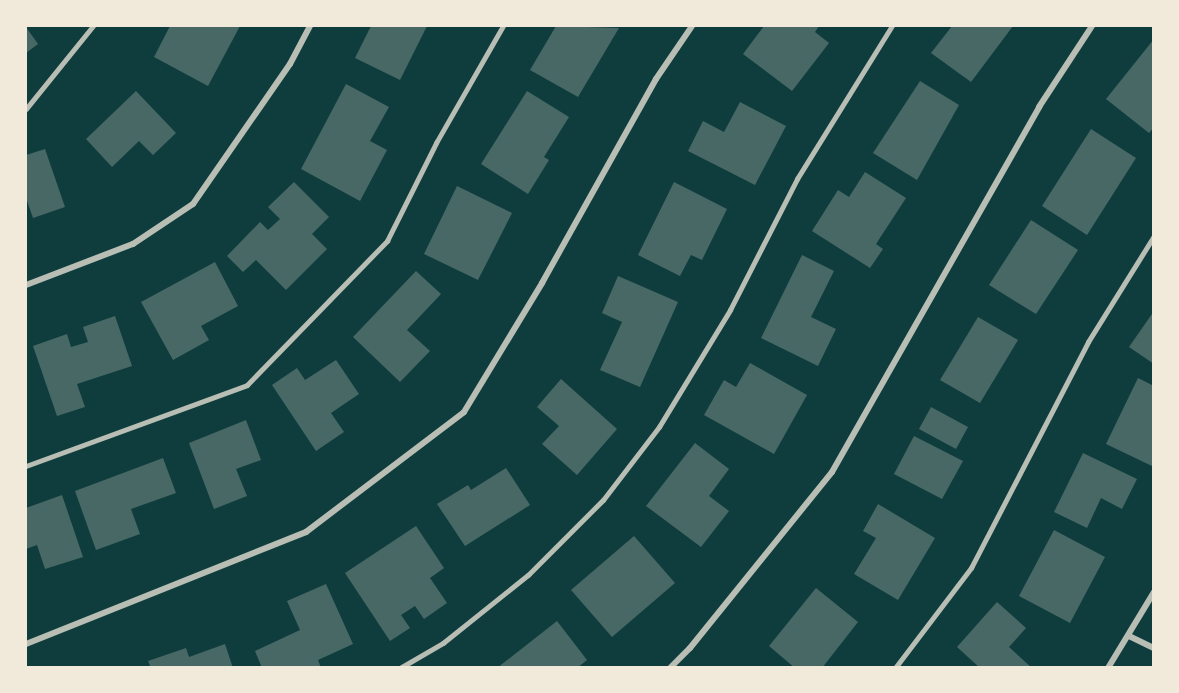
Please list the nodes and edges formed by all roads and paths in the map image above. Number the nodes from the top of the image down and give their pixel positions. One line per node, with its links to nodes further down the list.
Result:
1 (93, 26): 7 (lane)
2 (310, 26): 9 (street)
3 (503, 26): 10 (lane)
4 (692, 26): 13 (street)
5 (892, 26): 15 (lane)
6 (1092, 26): 16 (street)
7 (26, 109)
8 (1154, 236): 17 (lane)
9 (26, 285)
10 (26, 466)
11 (1154, 592): 12 (street)
12 (1129, 636): 14 (street); 18 (street)
13 (26, 644)
14 (1154, 648)
15 (400, 668)
16 (669, 668)
17 (895, 668)
18 (1108, 668)

